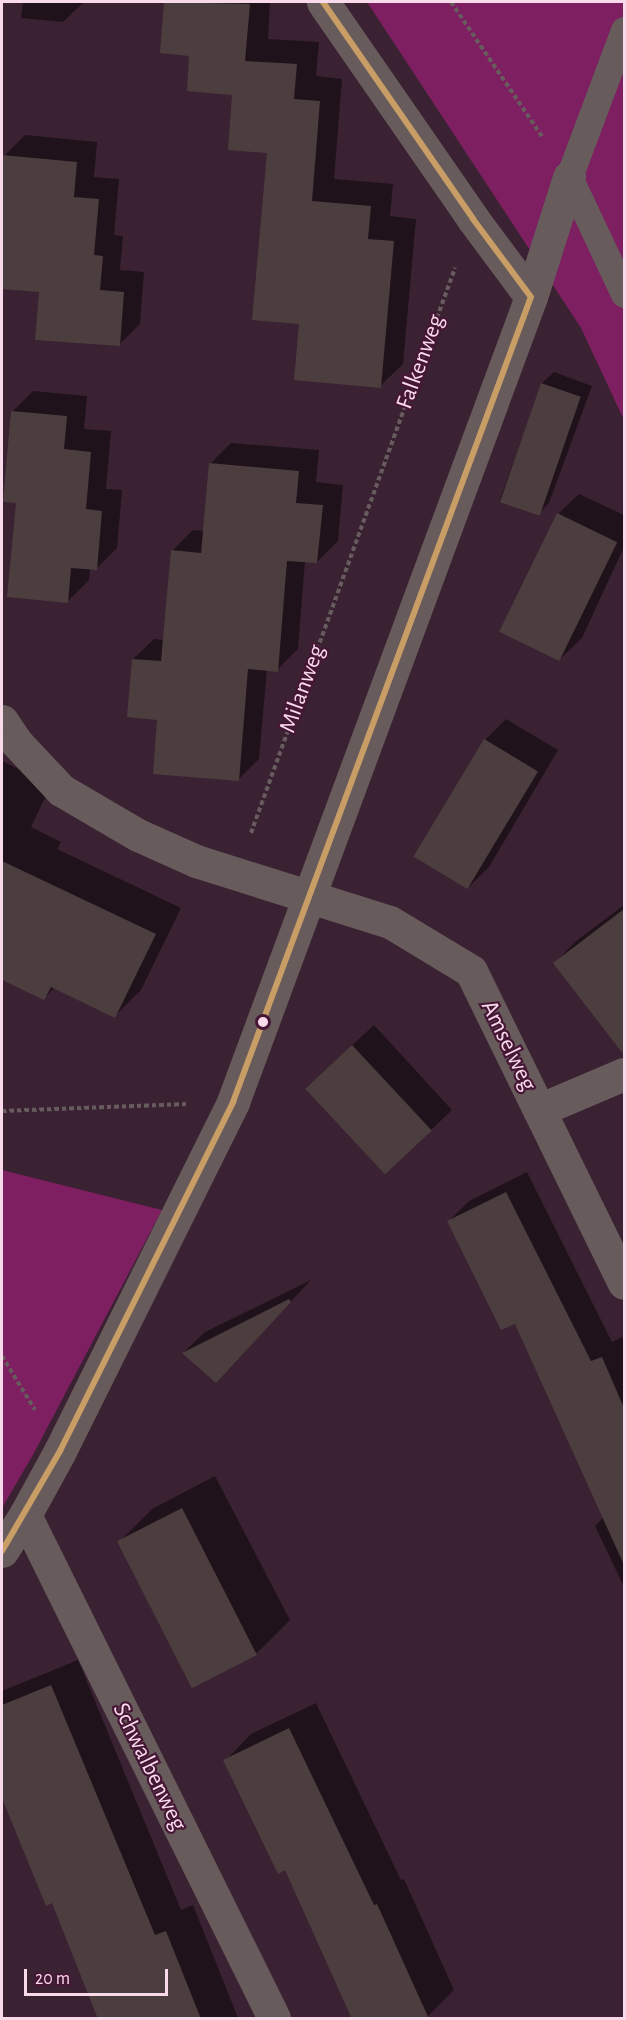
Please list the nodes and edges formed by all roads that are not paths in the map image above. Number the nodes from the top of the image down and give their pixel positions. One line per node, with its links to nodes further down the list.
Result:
1 (322, 2): 5 (street)
2 (624, 30): 3 (lane)
3 (569, 177): 4 (lane); 5 (street)
4 (624, 294)
5 (531, 297): 7 (street)
6 (2, 721): 7 (street)
7 (308, 896): 9 (street, Amselweg); 11 (street)
8 (624, 1074): 9 (street)
9 (539, 1110): 10 (street, Amselweg)
10 (624, 1283)
11 (25, 1515): 12 (street); 13 (street, Schwalbenweg)
12 (2, 1551)
13 (274, 2019)

